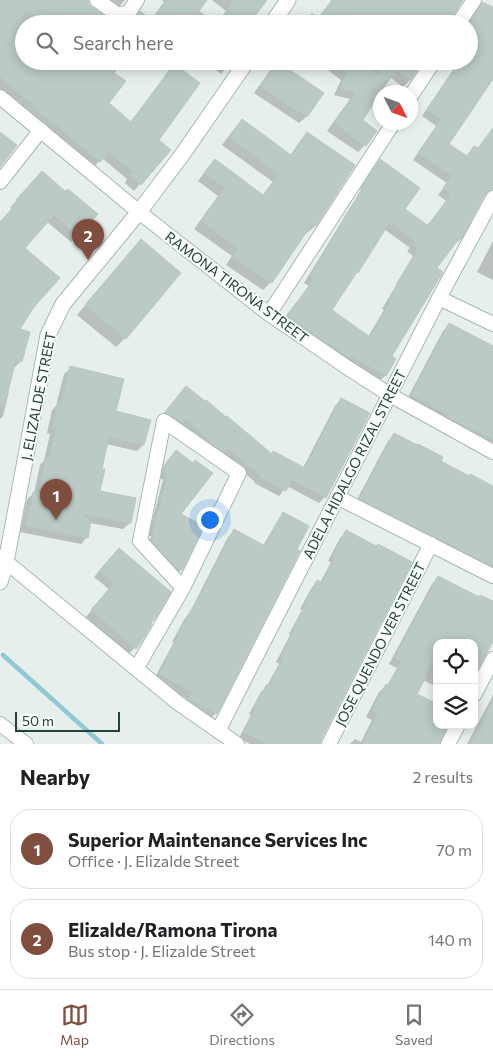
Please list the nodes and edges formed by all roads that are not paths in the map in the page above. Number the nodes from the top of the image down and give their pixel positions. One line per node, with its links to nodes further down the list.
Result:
1 (97, 0): 2 (street)
2 (137, 0)
3 (288, 0): 5 (street)
4 (474, 0): 6 (street)
5 (278, 15)
6 (464, 15)
7 (241, 70): 15 (street, J. ELIZALDE STREET)
8 (428, 70): 9 (street)
9 (418, 85)
10 (0, 97): 11 (street, RAMONA TIRONA STREET)
11 (41, 130): 13 (street); 15 (street, RAMONA TIRONA STREET)
12 (389, 130): 17 (street)
13 (0, 182)
14 (492, 202): 16 (street, ADELA HIDALGO RIZAL STREET)
15 (134, 208): 17 (street, RAMONA TIRONA STREET); 23 (street, J. ELIZALDE STREET)
16 (439, 298): 18 (street); 19 (street, ADELA HIDALGO RIZAL STREET)
17 (268, 314): 19 (street, RAMONA TIRONA STREET)
18 (493, 324)
19 (390, 395): 20 (street, RAMONA TIRONA STREET); 21 (street, ADELA HIDALGO RIZAL STREET)
20 (493, 452)
21 (337, 497): 22 (street); 32 (street, ADELA HIDALGO RIZAL STREET)
22 (431, 544): 24 (street); 35 (street, JOSE QUENDO VER STREET)
23 (3, 559): 25 (street, J. ELIZALDE STREET); 28 (street)
24 (493, 576)
25 (0, 582)
26 (183, 588): 26 (street); 28 (street)
27 (493, 660): 29 (street)
28 (136, 669): 32 (street)
29 (478, 688)
30 (0, 724): 33 (street)
31 (456, 729): 36 (street)
32 (218, 731): 34 (street)
33 (26, 744)
34 (237, 744)
35 (329, 744)
36 (448, 744)

